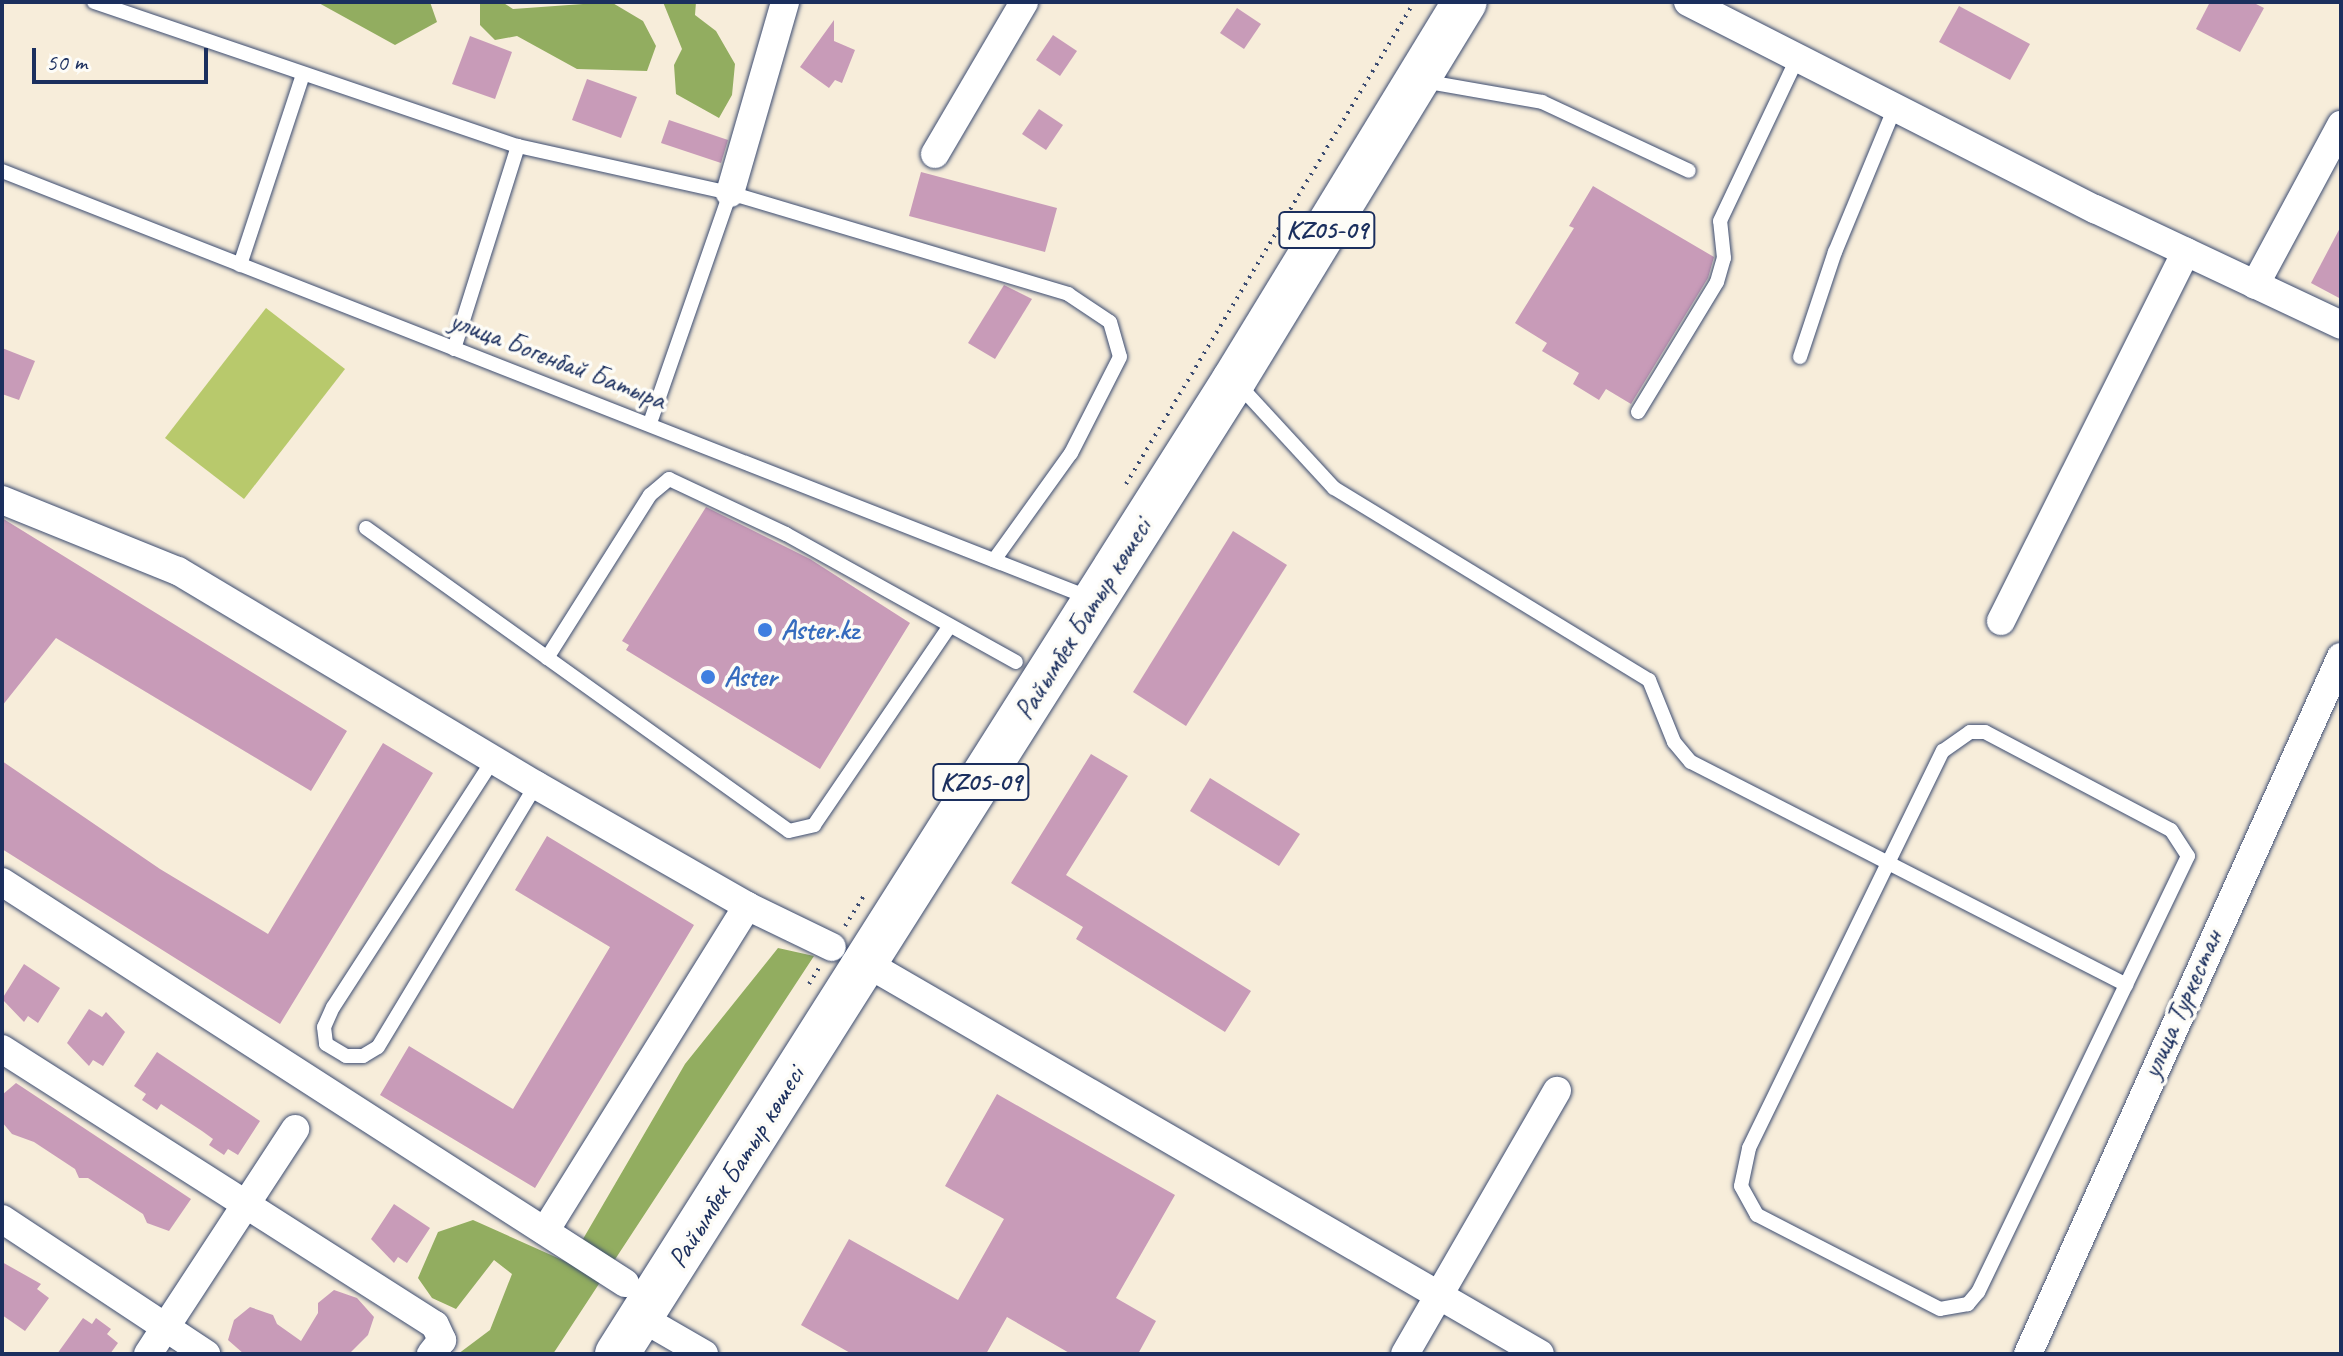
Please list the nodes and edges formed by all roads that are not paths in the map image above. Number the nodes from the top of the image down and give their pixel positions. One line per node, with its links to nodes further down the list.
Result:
1 (94, 2): 7 (lane)
2 (785, 2): 15 (street)
3 (1024, 2): 12 (street)
4 (1465, 2): 8 (main road, Райымбек Батыр көшесі / KZ05-09)
5 (1688, 2): 6 (street)
6 (1798, 57): 9 (street); 23 (lane)
7 (303, 74): 11 (lane); 17 (lane)
8 (1419, 80): 14 (lane); 22 (main road, Райымбек Батыр көшесі / KZ05-09)
9 (1895, 107): 16 (street); 21 (lane)
10 (2341, 125): 18 (street)
11 (518, 146): 15 (lane); 20 (lane)
12 (935, 154)
13 (2, 171): 17 (lane, улица Богенбай Батыра)
14 (1689, 171)
15 (730, 193): 24 (lane); 27 (lane)
16 (2186, 252): 18 (street); 29 (street)
17 (240, 265): 20 (lane, улица Богенбай Батыра)
18 (2255, 285): 19 (street)
19 (2341, 325)
20 (454, 349): 24 (lane, улица Богенбай Батыра)
21 (1800, 357)
22 (1234, 380): 28 (main road, Райымбек Батыр көшесі / KZ05-09); 36 (lane)
23 (1638, 412)
24 (650, 423): 27 (lane, улица Богенбай Батыра)
25 (2, 500): 34 (street)
26 (366, 528): 32 (lane)
27 (994, 560): 28 (lane, улица Богенбай Батыра)
28 (1094, 599): 39 (main road, Райымбек Батыр көшесі / KZ05-09)
29 (2001, 621)
30 (950, 626): 32 (lane); 32 (lane); 33 (lane)
31 (2341, 657): 57 (street, улица Туркестан)
32 (547, 658)
33 (1016, 662)
34 (493, 760): 35 (street); 35 (lane)
35 (536, 785): 38 (street)
36 (1891, 863): 40 (lane); 40 (lane); 40 (lane)
37 (2, 882): 46 (street)
38 (747, 906): 39 (street); 46 (street)
39 (849, 955): 47 (street); 48 (main road, Райымбек Батыр көшесі / KZ05-09)
40 (2126, 985)
41 (2, 1049): 44 (street)
42 (1557, 1091): 47 (street)
43 (295, 1129): 44 (street)
44 (247, 1203): 49 (street); 52 (street)
45 (2, 1219): 49 (street)
46 (545, 1231): 48 (street)
47 (1436, 1293): 55 (street); 56 (street)
48 (633, 1300): 53 (main road, Райымбек Батыр көшесі / KZ05-09); 54 (street)
49 (165, 1327): 50 (street); 51 (street)
50 (148, 1354)
51 (206, 1354)
52 (431, 1354)
53 (617, 1354)
54 (704, 1354)
55 (1405, 1354)
56 (1540, 1354)
57 (2028, 1354)

